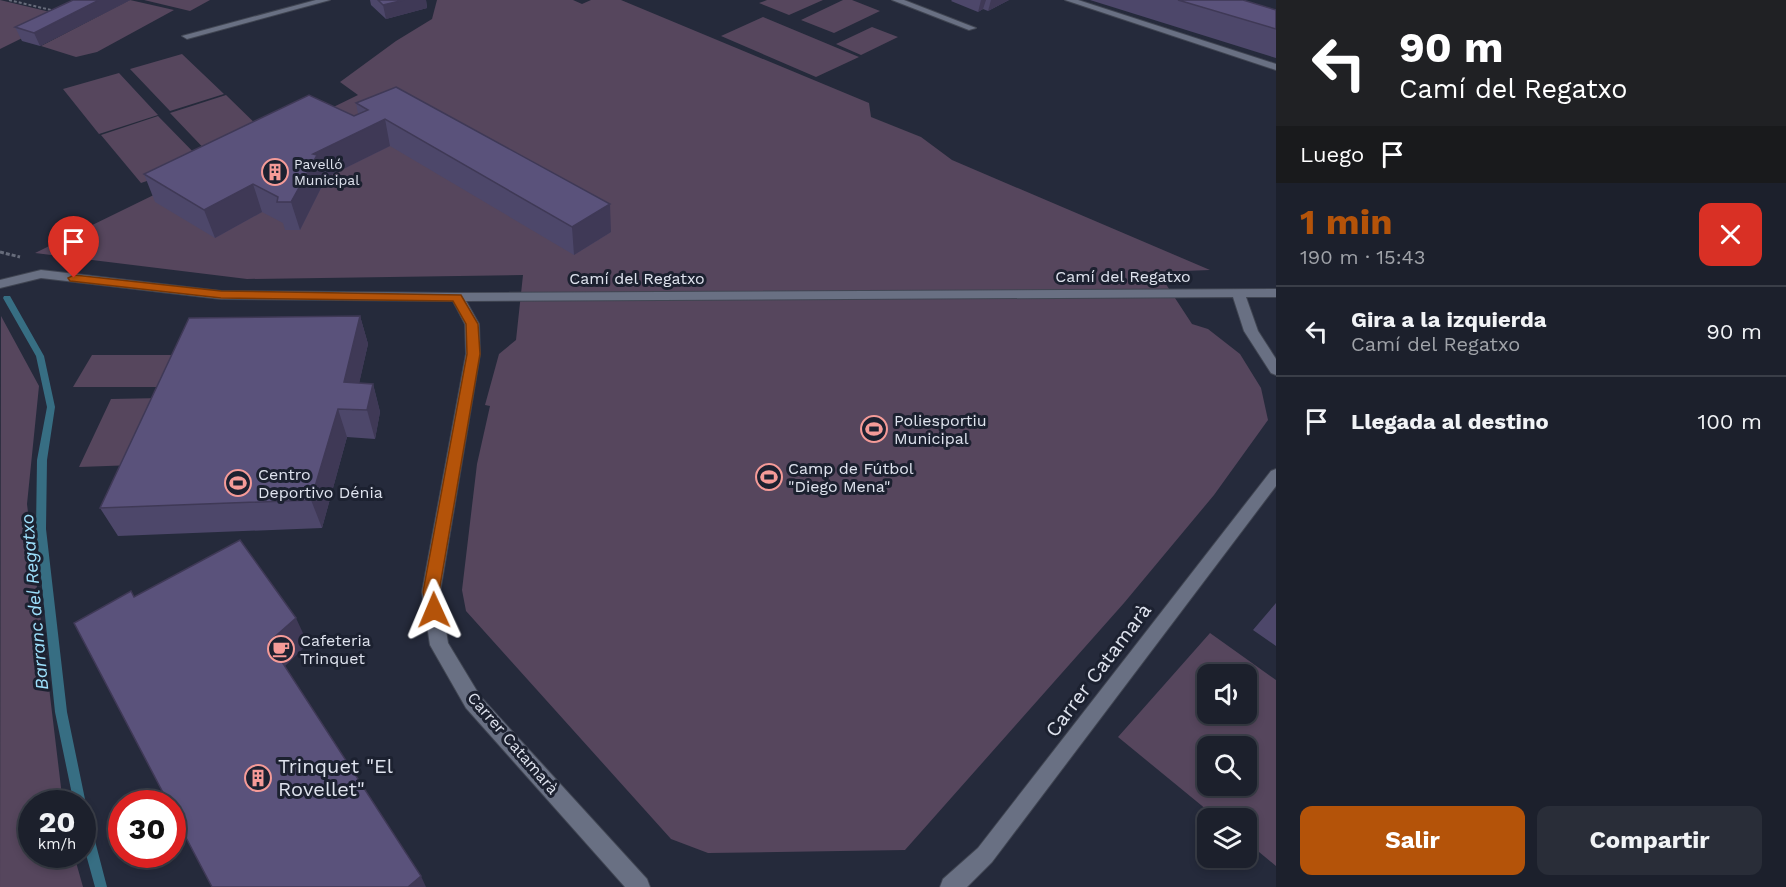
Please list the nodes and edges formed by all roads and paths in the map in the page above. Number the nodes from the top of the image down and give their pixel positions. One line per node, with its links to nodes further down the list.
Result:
1 (9, 0): 5 (path)
2 (326, 0): 7 (street)
3 (896, 0): 6 (street)
4 (1068, 0): 8 (street)
5 (62, 12)
6 (972, 28)
7 (187, 36)
8 (1276, 67)
9 (0, 284): 12 (street, Camí del Regatxo)
10 (1238, 293): 11 (street, Camí del Regatxo); 12 (street, Camí del Regatxo); 13 (street)
11 (1276, 293)
12 (457, 297): 15 (street, Carrer Catamarà)
13 (1276, 370)
14 (1276, 475): 16 (street, Carrer Catamarà)
15 (639, 887)
16 (951, 887)

